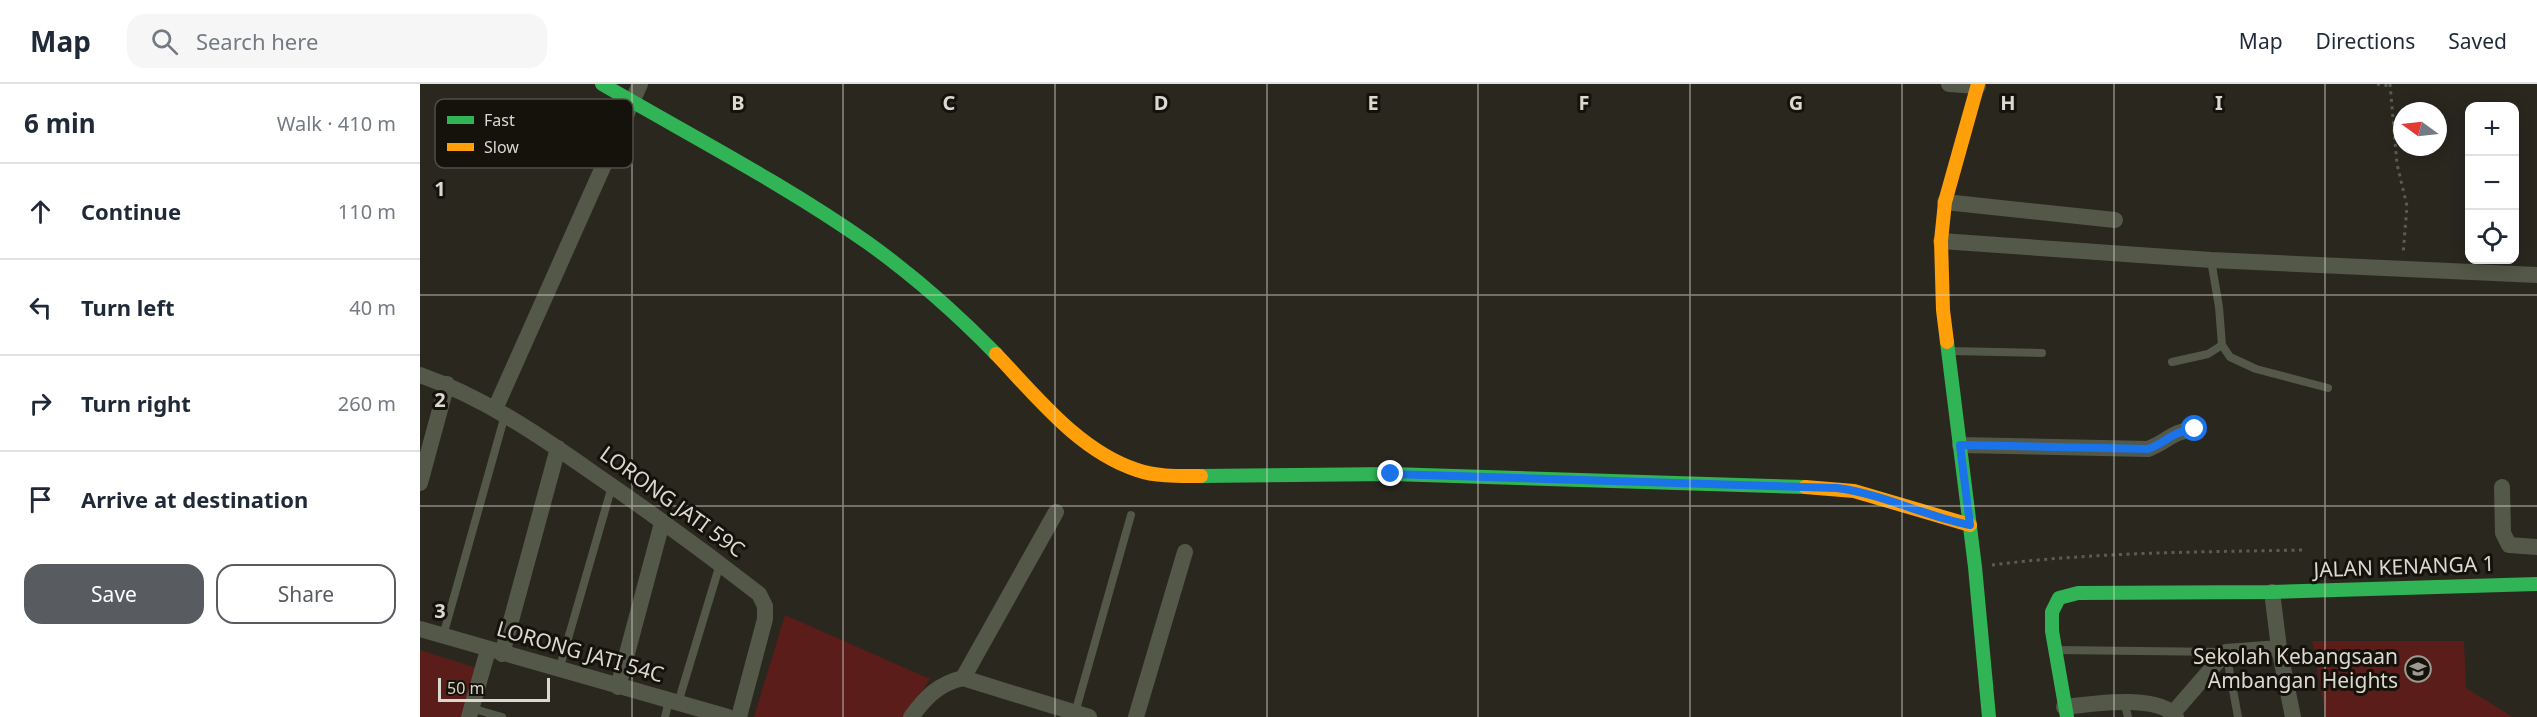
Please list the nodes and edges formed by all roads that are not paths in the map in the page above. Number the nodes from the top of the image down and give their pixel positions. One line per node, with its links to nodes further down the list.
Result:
1 (602, 84): 5 (street)
2 (640, 84): 6 (street)
3 (1949, 84): 4 (street)
4 (1978, 85): 9 (street)
5 (630, 99)
6 (632, 99)
7 (633, 101): 32 (street)
8 (603, 168): 21 (street)
9 (1945, 202): 10 (street); 11 (street)
10 (2115, 220)
11 (1941, 241): 12 (street); 15 (street)
12 (2211, 260): 13 (street); 14 (lane)
13 (2537, 275)
14 (2222, 345): 17 (lane); 20 (lane)
15 (1948, 351): 16 (lane); 24 (street)
16 (2042, 353)
17 (2172, 362)
18 (420, 375): 19 (street, LORONG JATI 59C)
19 (447, 384): 21 (street, LORONG JATI 59C); 23 (street)
20 (2328, 388)
21 (500, 412): 25 (street, LORONG JATI 59C); 39 (lane)
22 (2195, 429): 24 (street)
23 (425, 442): 26 (street)
24 (1960, 445): 32 (street)
25 (558, 448): 27 (street, LORONG JATI 59C); 42 (street)
26 (420, 483)
27 (612, 486): 31 (street, LORONG JATI 59C); 44 (lane)
28 (2502, 487): 33 (street)
29 (1056, 512): 45 (street)
30 (1131, 515): 51 (lane)
31 (663, 523): 35 (street, LORONG JATI 59C); 46 (street)
32 (1970, 525): 58 (street)
33 (2537, 547)
34 (1185, 552): 57 (street)
35 (720, 564): 47 (lane); 55 (street, LORONG JATI 59C)
36 (2537, 584): 37 (street, JALAN KENANGA 1)
37 (2272, 592): 40 (street); 41 (street, JALAN KENANGA 1)
38 (420, 629): 39 (street, LORONG JATI 54C)
39 (443, 636): 42 (street, LORONG JATI 54C)
40 (2279, 648): 43 (street); 60 (street)
41 (2056, 650): 43 (lane); 49 (street, JALAN KENANGA 1)
42 (495, 652): 44 (street, LORONG JATI 54C); 50 (street)
43 (2226, 652): 52 (street); 59 (lane)
44 (559, 670): 46 (street, LORONG JATI 54C)
45 (955, 680): 51 (street); 56 (street)
46 (618, 687): 47 (street, LORONG JATI 54C)
47 (671, 707): 54 (street, LORONG JATI 54C)
48 (2126, 709): 49 (street); 52 (street)
49 (2066, 712)
50 (470, 713): 53 (lane)
51 (1082, 715)
52 (2174, 715)
53 (502, 717)
54 (728, 717)
55 (740, 717)
56 (911, 717)
57 (1136, 717)
58 (1989, 717)
59 (2238, 717)
60 (2293, 717)

